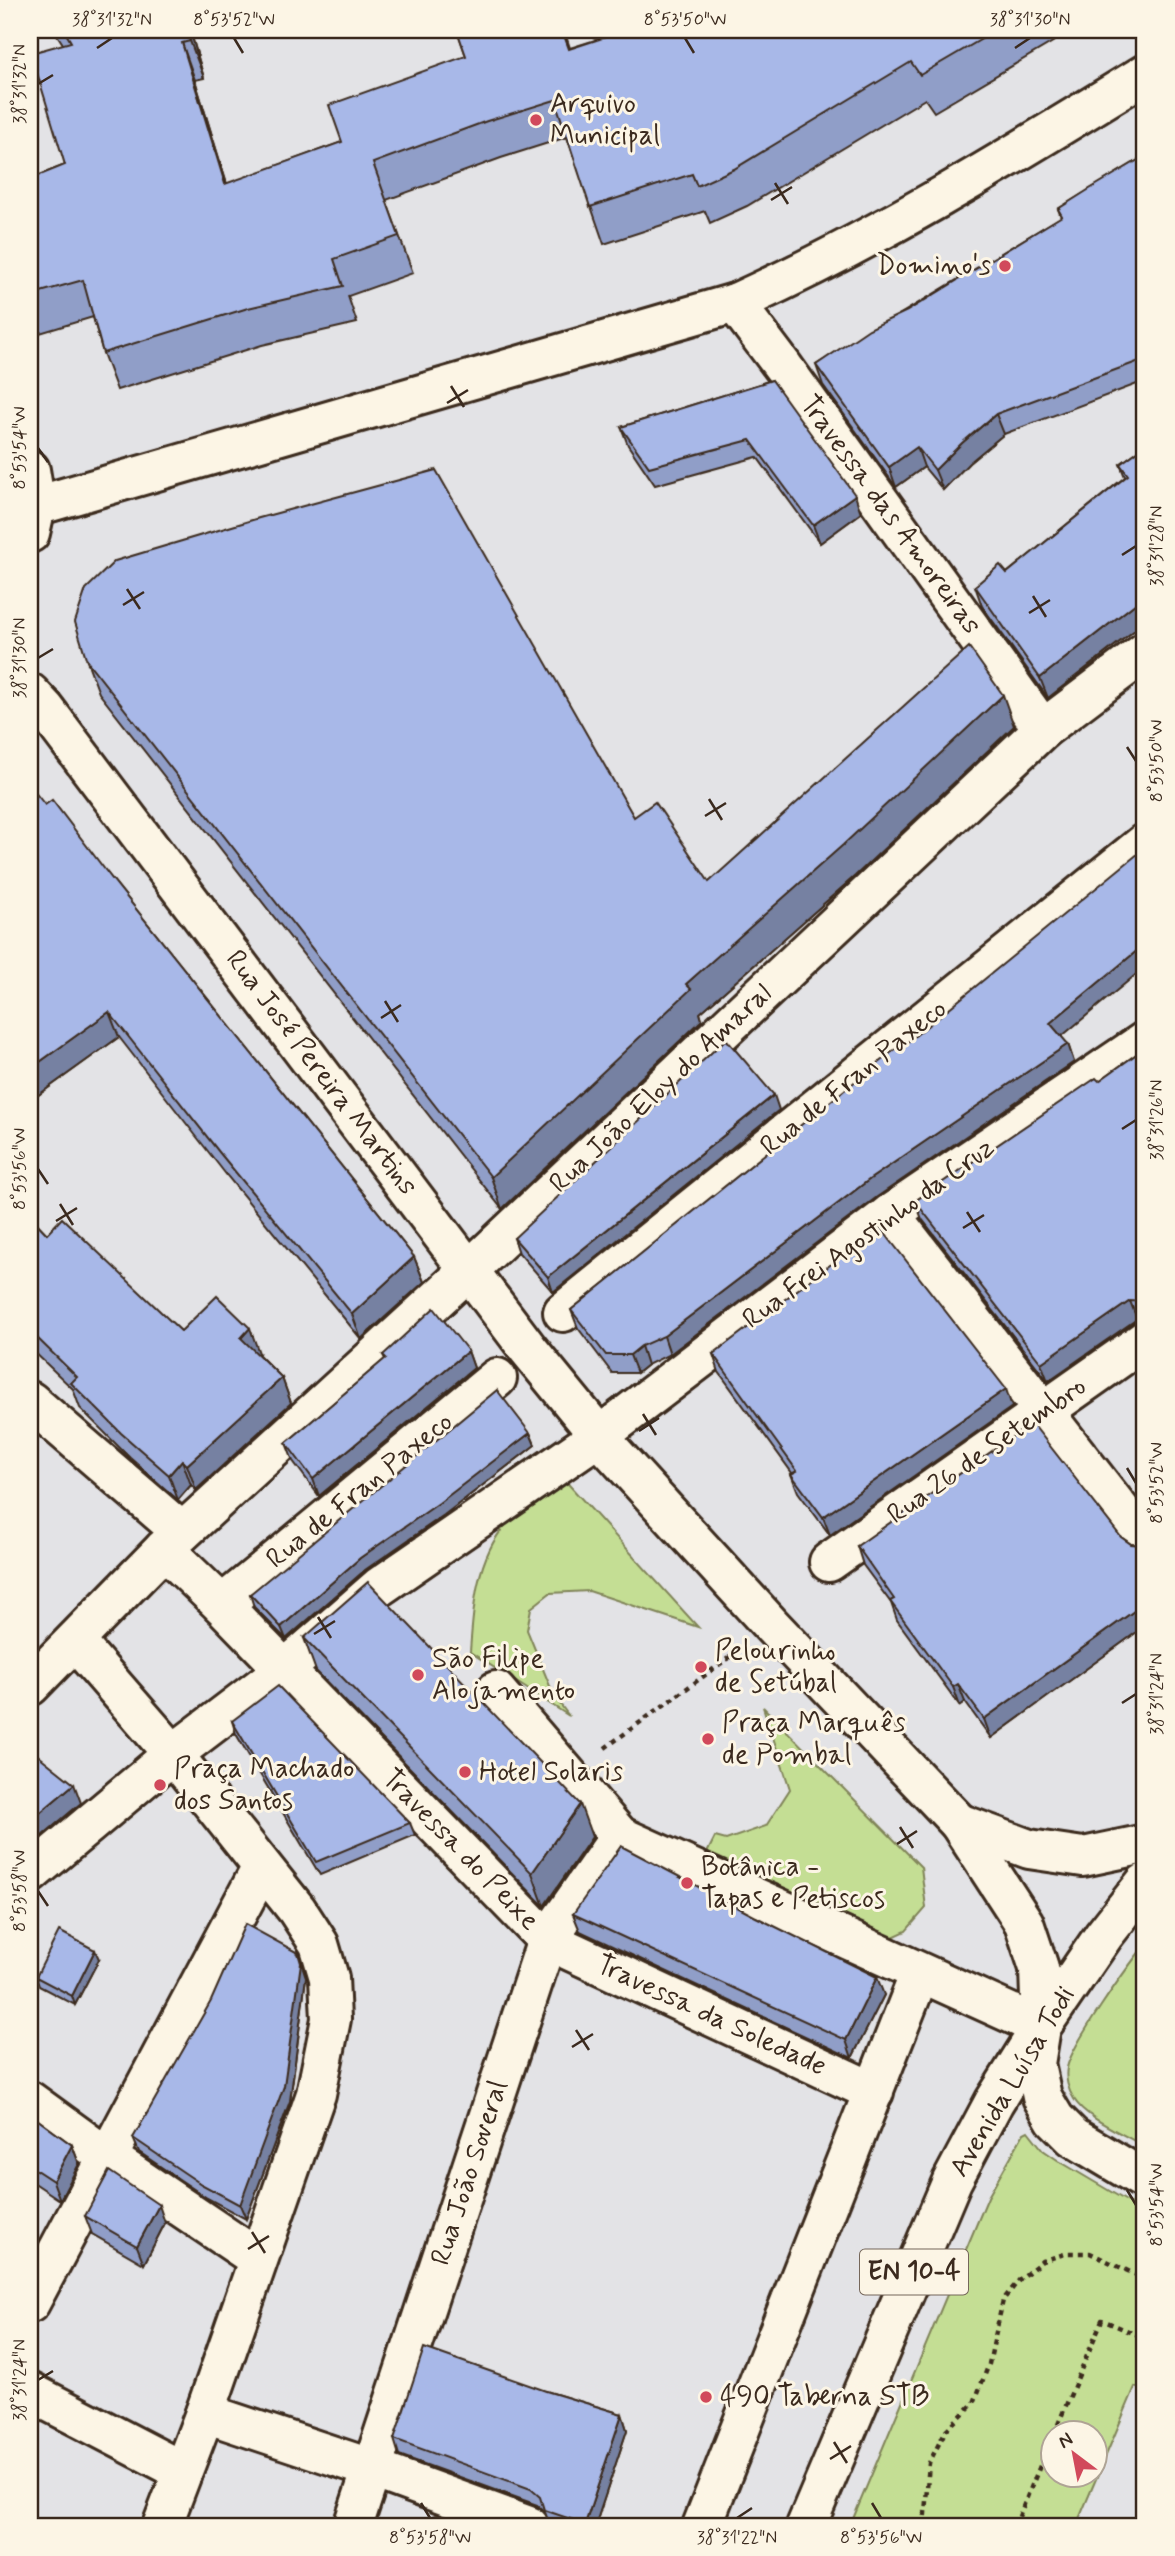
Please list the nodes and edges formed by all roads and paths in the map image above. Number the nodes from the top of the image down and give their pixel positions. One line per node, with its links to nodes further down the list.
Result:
1 (1145, 75): 2 (street)
2 (735, 303): 3 (street); 7 (street, Travessa das Amoreiras)
3 (31, 515)
4 (1145, 652): 7 (street, Rua João Eloy do Amaral)
5 (30, 665): 6 (street, Rua José Pereira Martins)
6 (38, 701): 11 (street, Rua José Pereira Martins)
7 (1043, 729): 11 (street, Rua João Eloy do Amaral)
8 (1145, 844): 12 (street, Rua de Fran Paxeco)
9 (1145, 1041): 10 (street, Rua Frei Agostinho da Cruz)
10 (890, 1214): 16 (street); 17 (street, Rua Frei Agostinho da Cruz)
11 (469, 1270): 17 (street, Rua José Pereira Martins); 18 (street, Rua João Eloy do Amaral)
12 (563, 1312)
13 (1145, 1339): 16 (street, Rua 26 de Setembro)
14 (497, 1378): 21 (street, Rua de Fran Paxeco)
15 (30, 1401): 18 (street)
16 (1044, 1410): 19 (street); 20 (street, Rua 26 de Setembro)
17 (599, 1436): 24 (street); 29 (street)
18 (173, 1540): 21 (street); 22 (street)
19 (1145, 1542)
20 (829, 1562)
21 (222, 1605): 24 (street)
22 (75, 1641): 25 (street); 27 (street)
23 (735, 1654): 28 (path)
24 (285, 1669): 27 (street); 35 (street, Travessa do Peixe)
25 (30, 1686)
26 (496, 1691): 28 (street)
27 (173, 1754): 32 (street); 33 (street)
28 (578, 1787): 30 (street)
29 (959, 1823): 31 (street); 37 (street)
30 (620, 1836): 35 (street, Rua João Soveral); 36 (street)
31 (1145, 1844)
32 (262, 1867): 40 (street); 42 (street)
33 (30, 1874)
34 (1145, 1883): 37 (street, Avenida Luísa Todi / EN 10-4)
35 (547, 1940): 38 (street, Travessa da Soledade); 49 (street, Rua João Soveral)
36 (920, 1973): 37 (street); 38 (street)
37 (1041, 2027): 41 (street); 56 (street, Avenida Luísa Todi / EN 10-4)
38 (874, 2092): 55 (street)
39 (30, 2101): 40 (street)
40 (107, 2157): 42 (street); 44 (street)
41 (1145, 2180)
42 (258, 2259): 47 (street)
43 (1145, 2279): 57 (path)
44 (30, 2303)
45 (1145, 2337): 48 (path)
46 (30, 2392): 50 (street)
47 (205, 2413): 49 (street); 50 (street)
48 (1059, 2420)
49 (373, 2469): 53 (street, Rua João Soveral); 54 (street)
50 (183, 2471): 52 (street)
51 (1038, 2471): 58 (path)
52 (162, 2526)
53 (353, 2526)
54 (529, 2526)
55 (702, 2526)
56 (806, 2526)
57 (924, 2526)
58 (1015, 2526)

